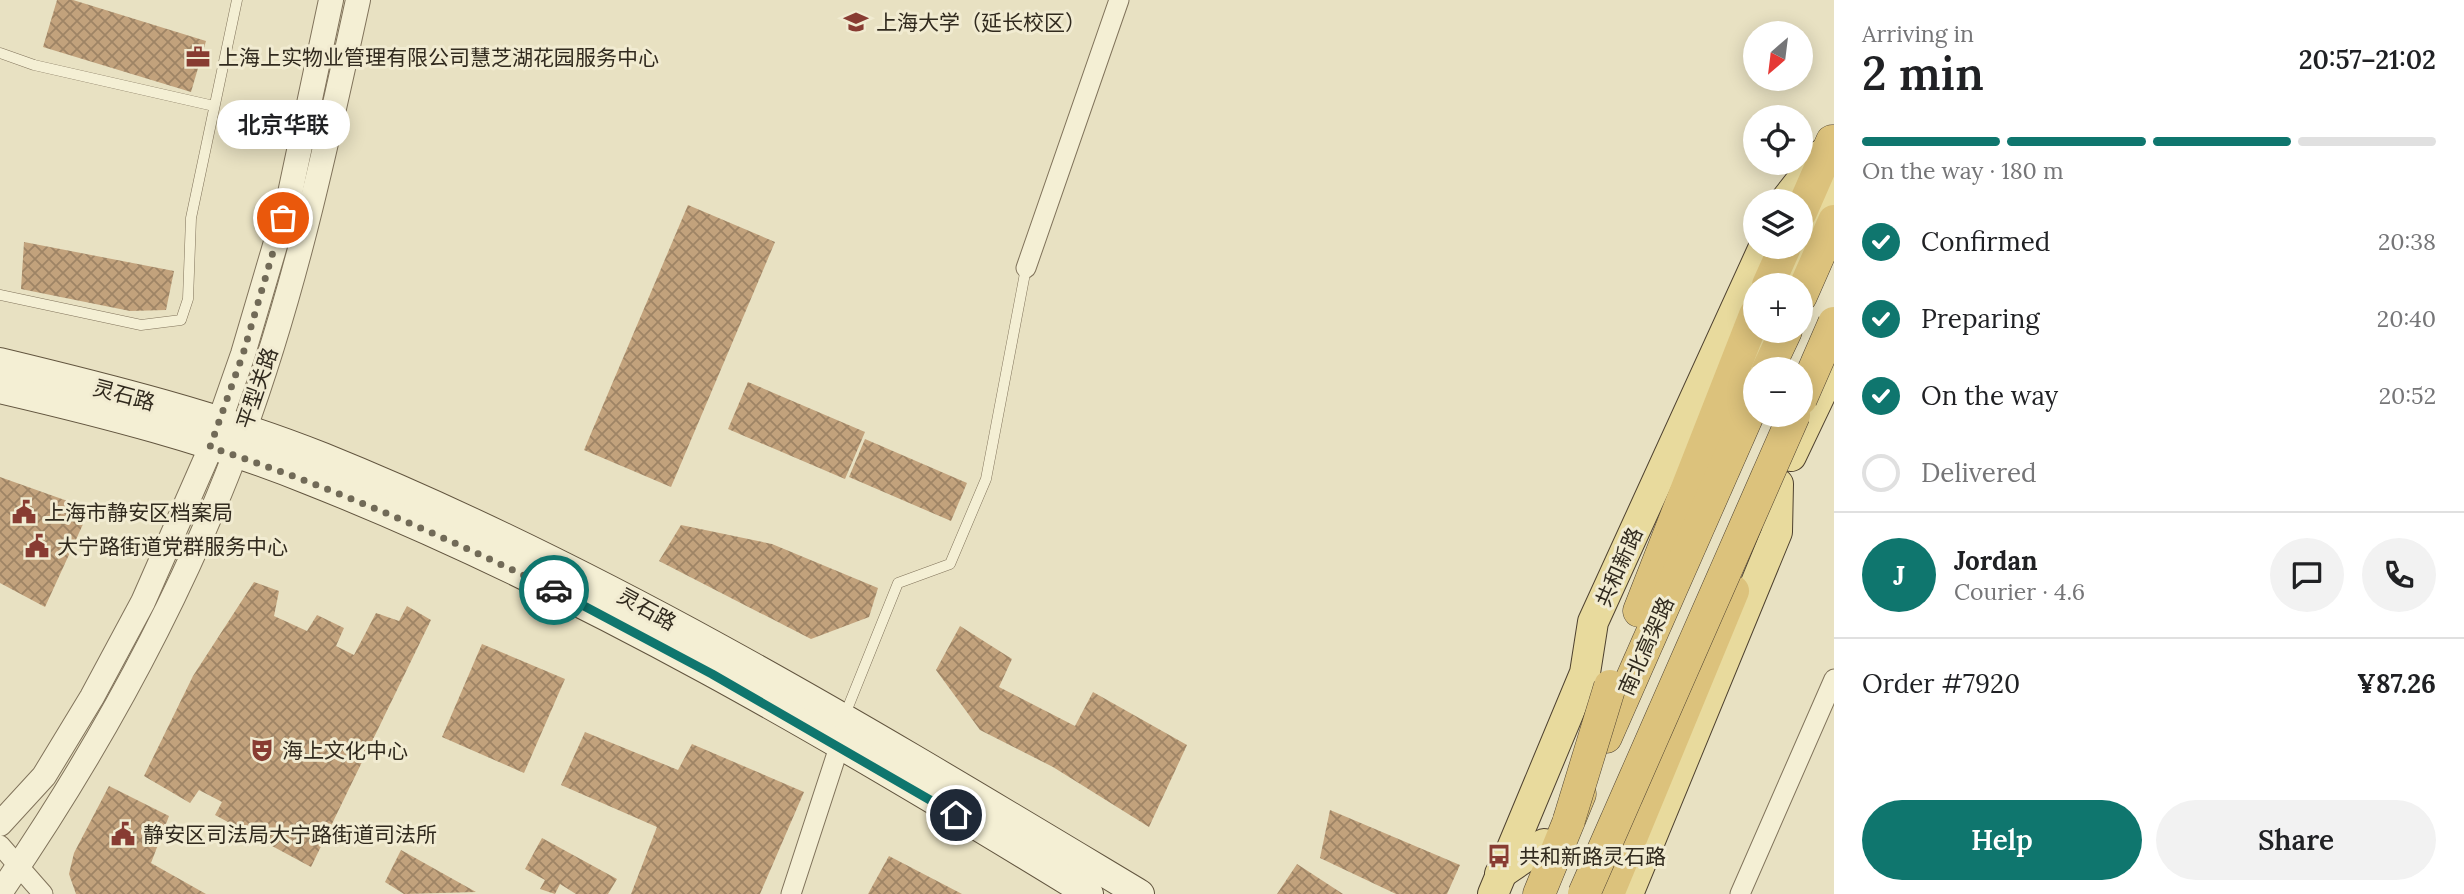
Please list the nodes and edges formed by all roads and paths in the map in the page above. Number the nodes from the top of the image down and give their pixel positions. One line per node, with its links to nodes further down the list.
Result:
1 (237, 0): 6 (lane)
2 (331, 0): 25 (street, 平型关路)
3 (358, 0): 25 (street, 平型关路)
4 (1119, 0): 12 (street)
5 (0, 53): 6 (lane)
6 (214, 106): 15 (lane)
7 (1833, 139): 8 (main road); 9 (highway); 13 (main road)
8 (1794, 189)
9 (1811, 189)
10 (1834, 221): 14 (highway)
11 (1759, 259): 27 (main road, 共和新路)
12 (1026, 268): 30 (lane)
13 (1791, 273)
14 (1811, 273)
15 (0, 295)
16 (1834, 323): 21 (highway, bridge)
17 (1744, 343): 31 (highway, bridge)
18 (1762, 343): 29 (main road)
19 (0, 362): 25 (main road, 灵石路)
20 (1834, 366): 26 (main road)
21 (1813, 371)
22 (0, 389): 25 (main road, 灵石路)
23 (1743, 426): 31 (highway, 南北高架路, bridge)
24 (1789, 427): 44 (highway, 南北高架路, bridge)
25 (227, 439): 30 (main road, 灵石路); 32 (street, 平型关路); 35 (street, 平型关路)
26 (1778, 484): 45 (main road); 46 (highway); 47 (main road)
27 (1584, 673): 29 (main road); 36 (main road, 共和新路)
28 (1834, 679): 48 (street)
29 (1597, 727): 33 (main road)
30 (841, 734): 39 (street); 40 (main road, 灵石路); 41 (main road, 灵石路)
31 (1569, 820): 43 (highway, 南北高架路)
32 (0, 824)
33 (1544, 844): 36 (main road); 42 (main road)
34 (0, 845): 35 (street)
35 (18, 866): 37 (street, 平型关路); 38 (street)
36 (1496, 884)
37 (0, 893)
38 (43, 894)
39 (791, 894)
40 (1089, 894)
41 (1139, 894)
42 (1523, 894)
43 (1539, 894)
44 (1584, 894)
45 (1590, 894)
46 (1608, 894)
47 (1628, 894)
48 (1740, 894)

